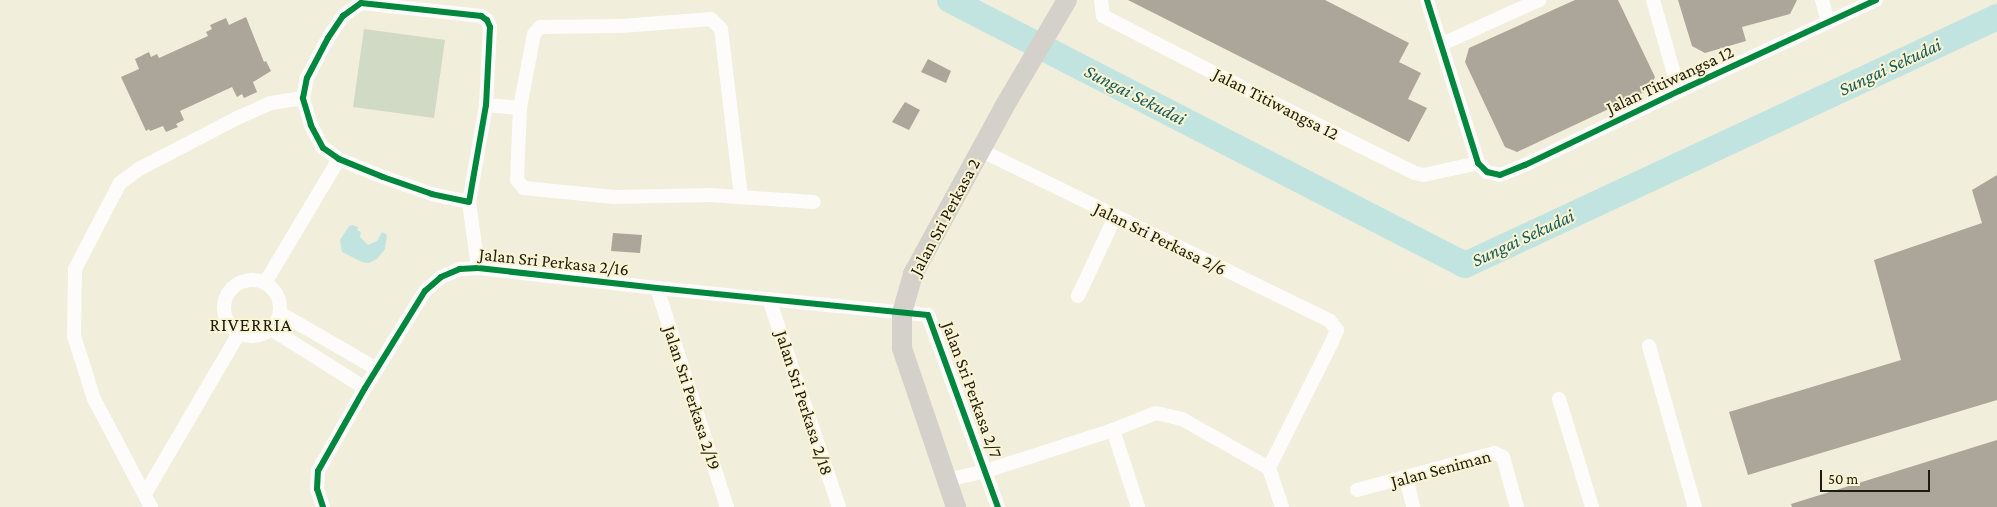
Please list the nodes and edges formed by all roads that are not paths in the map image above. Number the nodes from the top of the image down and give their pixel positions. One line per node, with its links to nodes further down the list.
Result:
1 (1101, 0): 16 (street, Jalan Titiwangsa 12)
2 (1427, 0): 9 (street)
3 (1539, 0): 9 (street)
4 (1653, 0): 10 (street)
5 (1822, 0): 8 (street)
6 (1876, 0): 8 (street, Jalan Titiwangsa 12)
7 (1065, 4): 14 (street, Jalan Sri Perkasa 2)
8 (1828, 22): 10 (street, Jalan Titiwangsa 12)
9 (1442, 44): 16 (street)
10 (1679, 91): 16 (street, Jalan Titiwangsa 12)
11 (303, 98): 12 (street); 15 (street); 40 (street)
12 (486, 105): 13 (street); 18 (street)
13 (520, 108): 17 (street); 17 (street)
14 (980, 150): 20 (street, Jalan Sri Perkasa 2/6); 27 (street, Jalan Sri Perkasa 2)
15 (340, 159): 18 (street); 22 (street)
16 (1478, 163)
17 (741, 196): 19 (street)
18 (469, 202): 21 (street)
19 (814, 202)
20 (1115, 217): 24 (street); 35 (street, Jalan Sri Perkasa 2/6)
21 (478, 268): 23 (street, Jalan Sri Perkasa 2/16); 31 (street, Jalan Sri Perkasa 2/16)
22 (264, 283): 26 (street); 29 (street)
23 (657, 288): 25 (street, Jalan Sri Perkasa 2/16); 43 (street, Jalan Sri Perkasa 2/19)
24 (1078, 296)
25 (769, 299): 27 (street, Jalan Sri Perkasa 2/16); 44 (street, Jalan Sri Perkasa 2/18)
26 (280, 313): 28 (street); 31 (street)
27 (902, 313): 36 (street, Jalan Sri Perkasa 2/7); 38 (street, Jalan Sri Perkasa 2)
28 (271, 328): 29 (street); 32 (street)
29 (239, 332): 40 (street)
30 (1649, 346): 52 (street)
31 (377, 369): 32 (street, Jalan Sri Perkasa 2/16)
32 (365, 388): 42 (street, Jalan Sri Perkasa 2/16)
33 (1559, 399): 51 (street)
34 (1113, 430): 35 (street); 36 (street); 47 (street)
35 (1269, 468): 48 (street)
36 (986, 471): 38 (street); 46 (street)
37 (1406, 478): 39 (street, Jalan Seniman); 49 (street); 50 (street, Jalan Seniman)
38 (947, 480): 45 (street, Jalan Sri Perkasa 2)
39 (1356, 490)
40 (145, 494): 41 (street)
41 (151, 507)
42 (323, 507)
43 (727, 507)
44 (839, 507)
45 (956, 507)
46 (998, 507)
47 (1138, 507)
48 (1282, 507)
49 (1413, 507)
50 (1517, 507)
51 (1592, 507)
52 (1695, 507)

